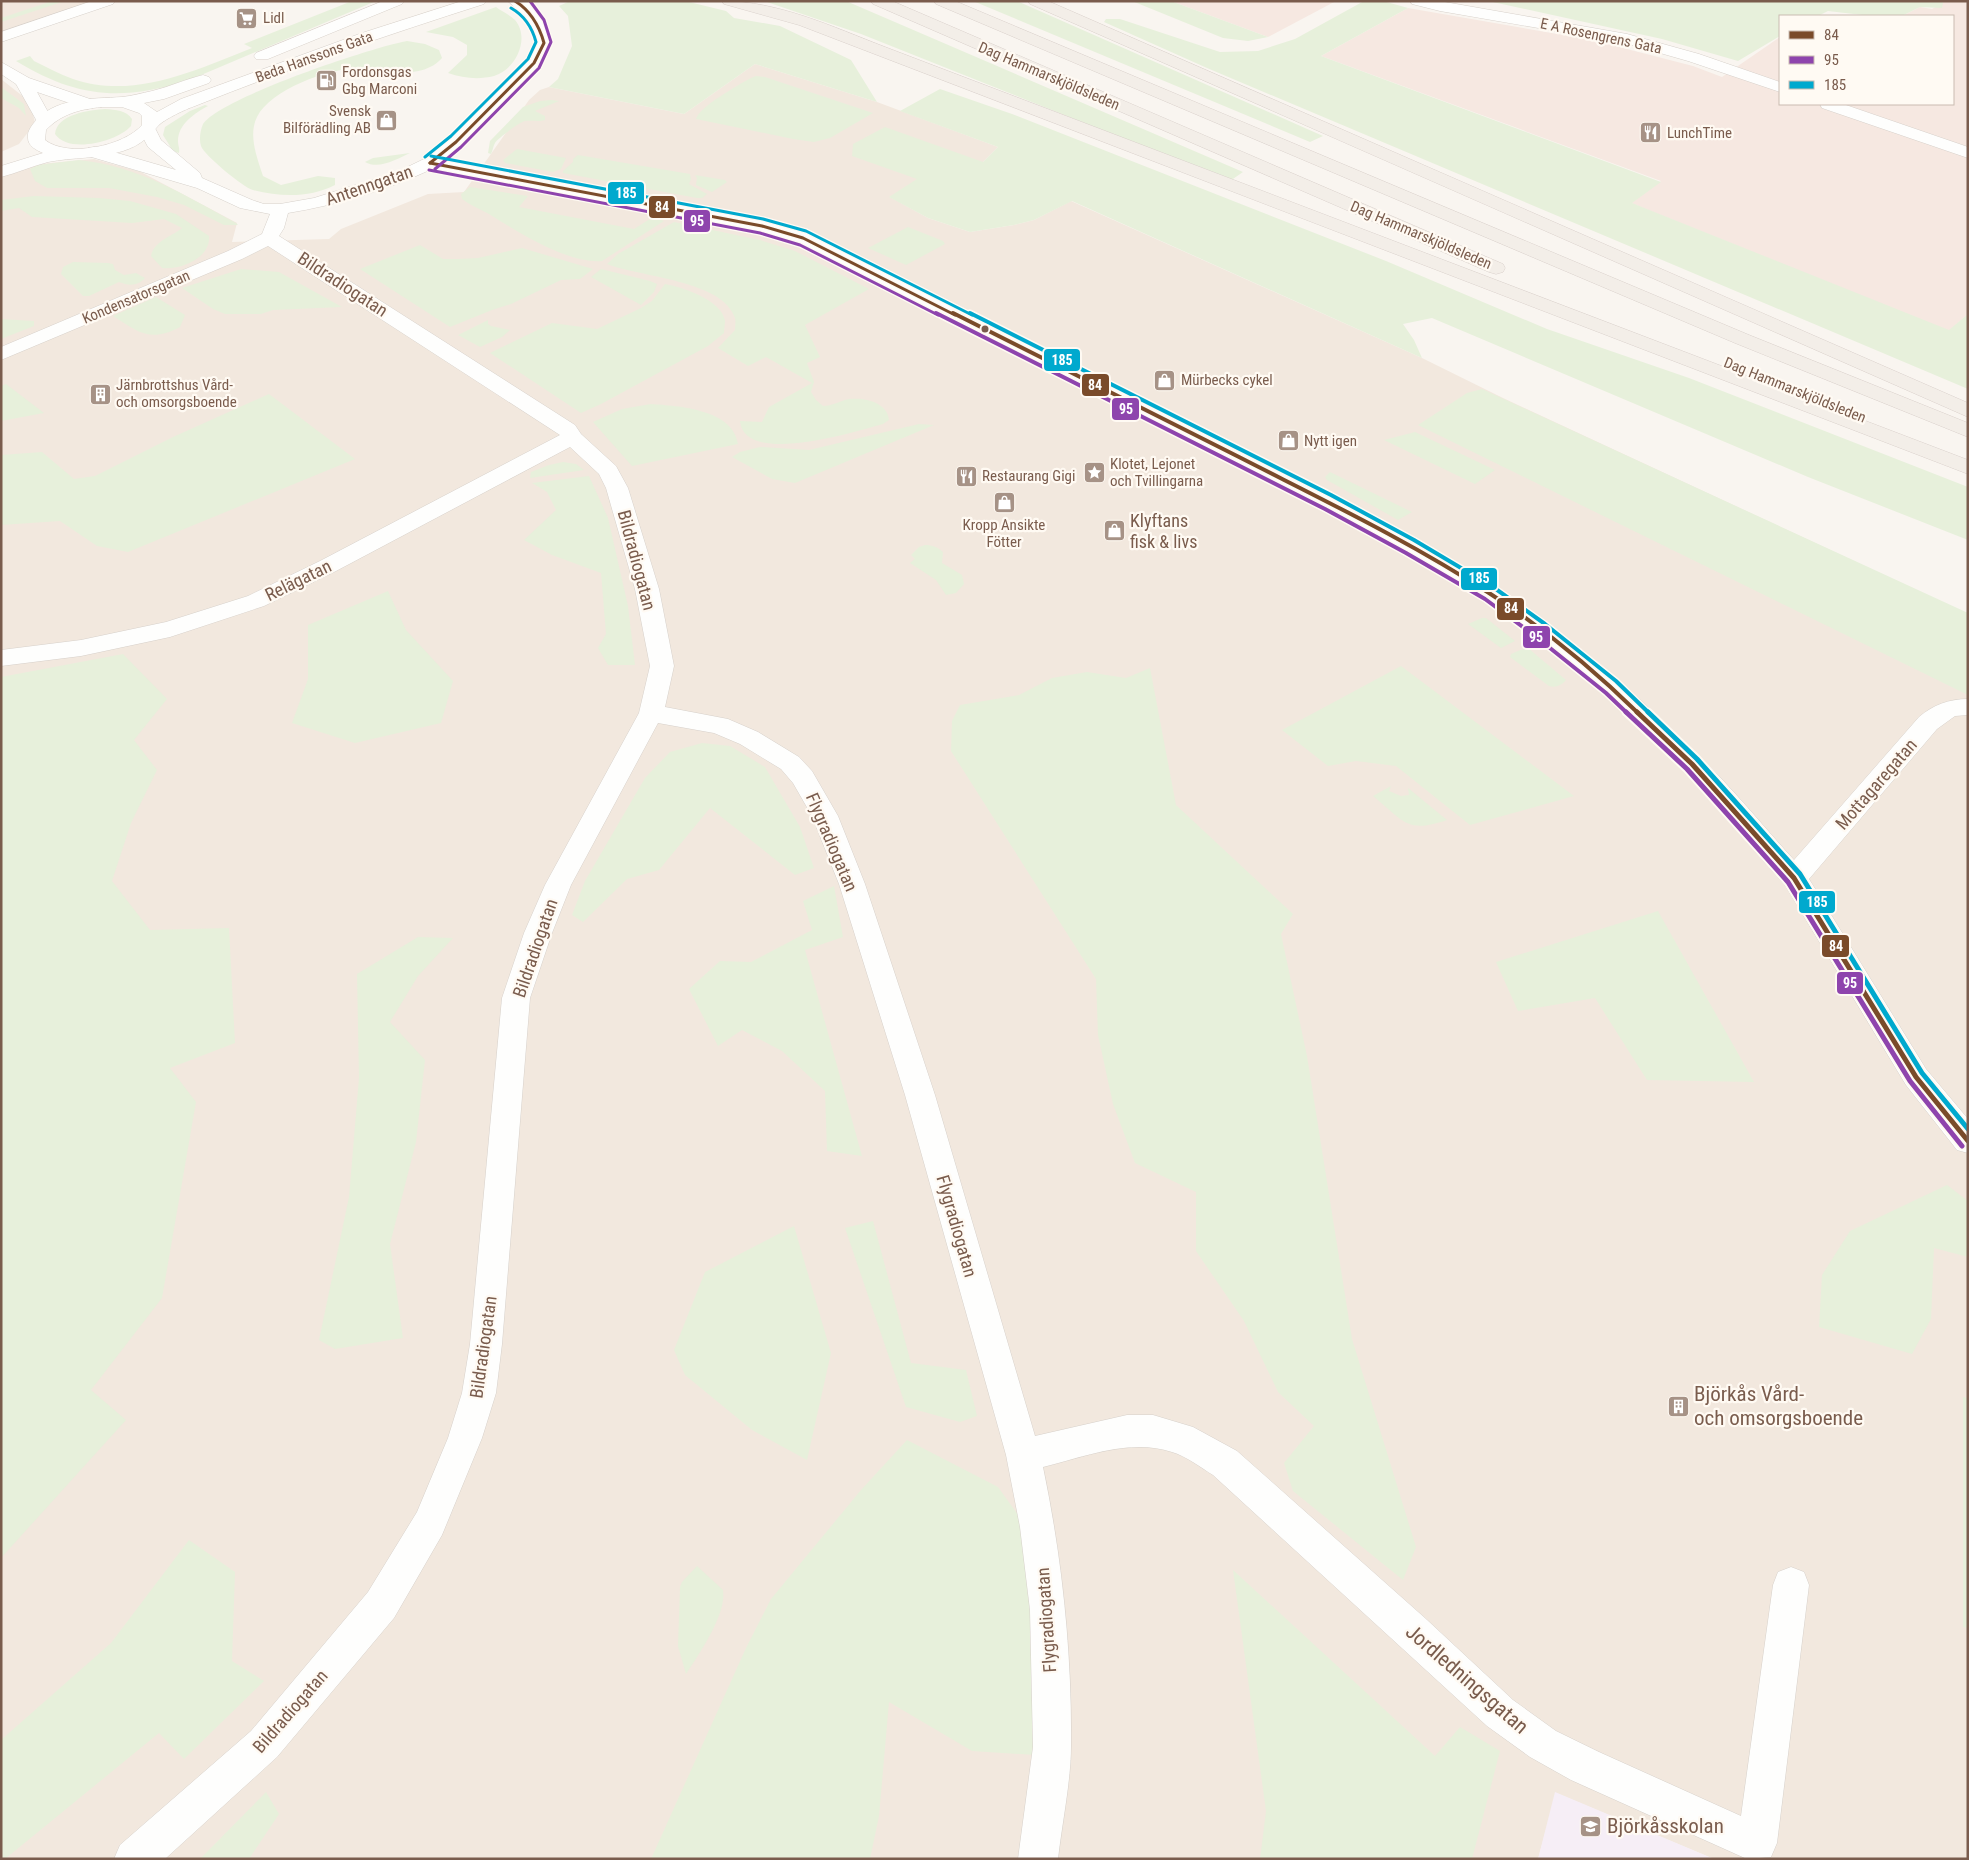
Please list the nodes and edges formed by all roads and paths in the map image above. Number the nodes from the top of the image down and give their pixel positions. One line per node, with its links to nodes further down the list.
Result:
1 (108, 1): 10 (street)
2 (397, 1): 11 (street, Beda Hanssons Gata)
3 (480, 1): 19 (street, Beda Hanssons Gata)
4 (516, 1): 25 (street)
5 (729, 1): 35 (main road)
6 (878, 1): 34 (main road, Dag Hammarskjöldsleden)
7 (941, 1): 32 (main road, Dag Hammarskjöldsleden)
8 (1035, 1): 31 (main road)
9 (1417, 1): 15 (street, E A Rosengrens Gata)
10 (1, 37)
11 (249, 62)
12 (1, 67): 14 (street)
13 (221, 73): 16 (street)
14 (23, 81): 17 (street); 20 (street)
15 (1779, 87)
16 (122, 102): 17 (street); 19 (street)
17 (87, 104): 20 (street)
18 (1831, 105): 24 (street)
19 (150, 126): 22 (street, Beda Hanssons Gata); 27 (street)
20 (41, 128): 21 (street); 23 (street, Beda Hanssons Gata)
21 (10, 151)
22 (94, 152): 23 (street, Beda Hanssons Gata); 27 (street)
23 (73, 153): 26 (street, Beda Hanssons Gata)
24 (1968, 153)
25 (430, 163): 28 (street, Antenngatan); 39 (street, Antenngatan)
26 (1, 172)
27 (203, 184): 28 (street)
28 (280, 209): 29 (street)
29 (270, 238): 30 (street, Kondensatorsgatan); 33 (street, Bildradiogatan)
30 (1, 354)
31 (1968, 411)
32 (1968, 431)
33 (572, 437): 36 (street, Relägatan); 38 (street, Bildradiogatan)
34 (1968, 459)
35 (1968, 468)
36 (1, 658)
37 (1968, 707): 39 (street, Mottagaregatan)
38 (651, 713): 41 (street, Flygradiogatan); 43 (street, Bildradiogatan)
39 (1794, 878): 40 (street, Antenngatan)
40 (1968, 1141)
41 (1023, 1454): 42 (street, Jordledningsgatan); 44 (street, Flygradiogatan)
42 (1791, 1585)
43 (134, 1859)
44 (1038, 1859)

